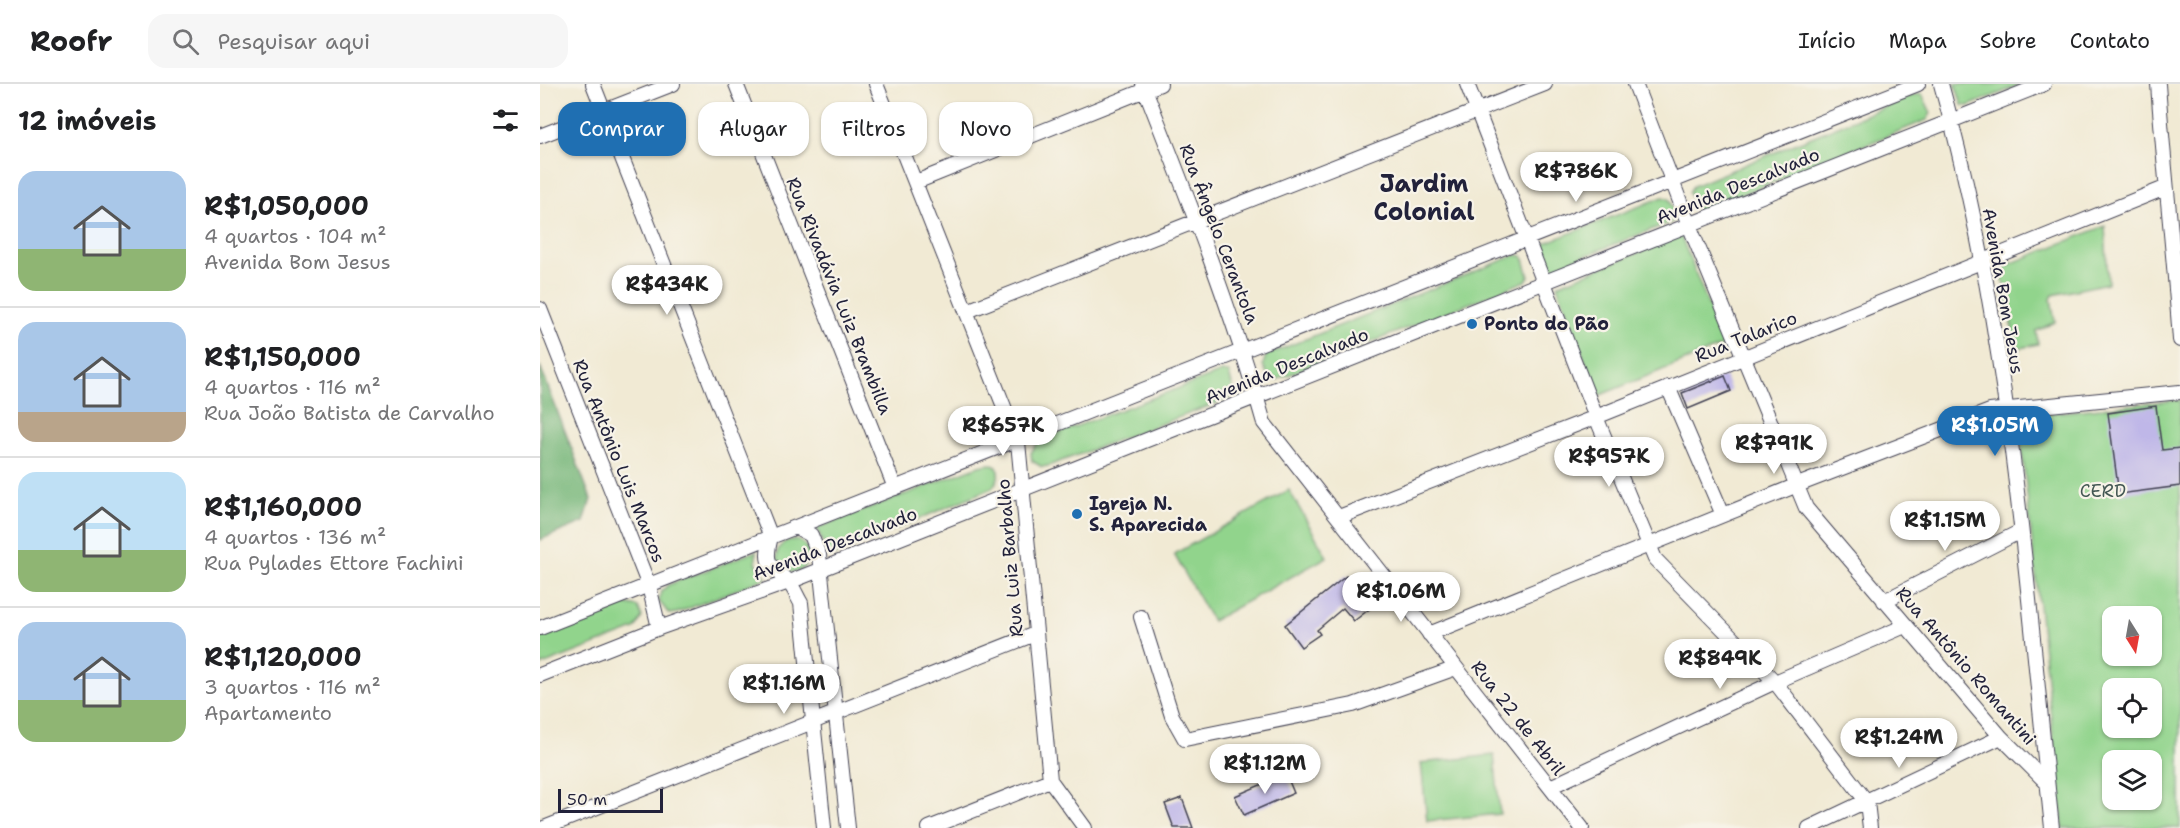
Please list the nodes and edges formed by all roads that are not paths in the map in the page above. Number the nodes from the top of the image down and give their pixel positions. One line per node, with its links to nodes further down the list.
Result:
1 (593, 84): 14 (street)
2 (673, 84): 15 (street)
3 (736, 84): 42 (street, Rua Rivadávia Luiz Brambilla)
4 (876, 84): 21 (street, Rua Luiz Barbalho)
5 (1160, 84): 13 (street)
6 (1467, 84): 16 (street)
7 (1545, 84): 16 (street)
8 (1635, 84): 22 (street, Rua Antônio Romantini)
9 (1918, 84): 22 (street, Avenida Descalvado)
10 (1941, 84): 17 (street, Avenida Bom Jesus)
11 (2044, 84): 17 (street, Avenida Descalvado)
12 (2158, 84): 23 (street)
13 (1144, 87): 21 (street); 25 (street, Rua Ângelo Cerantola)
14 (600, 102)
15 (627, 102)
16 (1478, 111): 25 (street); 27 (street)
17 (1952, 120): 26 (street, Avenida Descalvado); 28 (street, Avenida Bom Jesus)
18 (558, 129): 19 (street)
19 (540, 136)
20 (622, 156): 48 (street)
21 (916, 182): 31 (street, Rua Luiz Barbalho)
22 (1673, 183): 26 (street, Rua Antônio Romantini); 27 (street, Avenida Descalvado)
23 (2165, 188): 24 (street); 28 (street, Rua Talarico)
24 (2176, 212): 32 (street)
25 (1197, 222): 31 (street); 33 (street, Rua Ângelo Cerantola)
26 (1689, 225): 29 (street, Avenida Descalvado); 34 (street, Rua Antônio Romantini)
27 (1527, 239): 29 (street); 33 (street, Avenida Descalvado)
28 (1983, 260): 34 (street, Rua Talarico); 38 (street, Avenida Bom Jesus)
29 (1543, 282): 37 (street, Avenida Descalvado); 39 (street)
30 (540, 309): 52 (street, Rua Antônio Luis Marcos)
31 (967, 311): 40 (street, Rua Luiz Barbalho)
32 (2180, 340)
33 (1244, 351): 37 (street, Rua Ângelo Cerantola); 40 (street, Avenida Descalvado)
34 (1743, 357): 35 (street, Rua Talarico); 41 (street, Rua Antônio Romantini)
35 (1668, 387): 39 (street, Rua Talarico); 44 (street)
36 (2180, 392): 38 (street)
37 (1257, 398): 43 (street, Avenida Descalvado); 45 (street, Rua 22 de Abril)
38 (2004, 410): 41 (street); 47 (street, Avenida Bom Jesus)
39 (1596, 417): 45 (street, Rua Talarico); 49 (street)
40 (1018, 442): 42 (street, Avenida Descalvado); 43 (street, Rua Luiz Barbalho)
41 (1795, 486): 44 (street); 53 (street, Rua Antônio Romantini)
42 (895, 488): 46 (street, Avenida Descalvado)
43 (1022, 489): 50 (street, Avenida Descalvado); 58 (street, Rua Luiz Barbalho)
44 (1723, 515): 49 (street)
45 (1339, 517): 59 (street, Rua 22 de Abril)
46 (798, 528): 48 (street, Avenida Descalvado); 50 (street)
47 (2021, 531): 53 (street); 67 (street, Avenida Bom Jesus)
48 (771, 537): 51 (street); 52 (street, Avenida Descalvado)
49 (1650, 545): 59 (street); 62 (street)
50 (820, 570): 51 (street, Avenida Descalvado); 63 (street)
51 (789, 582): 57 (street, Avenida Descalvado); 64 (street)
52 (649, 586): 56 (street, Avenida Descalvado); 57 (street, Rua Antônio Luis Marcos)
53 (1884, 601): 55 (street, Rua Antônio Romantini)
54 (1141, 617): 60 (street)
55 (1905, 626): 62 (street); 65 (street, Rua Antônio Romantini)
56 (540, 628)
57 (659, 628): 61 (street, Avenida Descalvado)
58 (1035, 634): 63 (street); 66 (street, Rua Luiz Barbalho)
59 (1429, 634): 60 (street, Rua 22 de Abril)
60 (1456, 668): 68 (street, Rua 22 de Abril)
61 (540, 675)
62 (1775, 682): 68 (street); 69 (street)
63 (837, 711): 64 (street); 72 (street)
64 (814, 720): 70 (street); 71 (street)
65 (2001, 737): 67 (street, Rua Antônio Romantini); 69 (street)
66 (1050, 780): 73 (street); 74 (street)
67 (2047, 783): 78 (street, Avenida Bom Jesus)
68 (1550, 787): 75 (street, Rua 22 de Abril)
69 (1867, 802): 76 (street); 77 (street)
70 (544, 828)
71 (824, 828)
72 (848, 828)
73 (929, 828)
74 (1085, 828)
75 (1582, 828)
76 (1809, 828)
77 (1870, 828)
78 (2052, 828)

